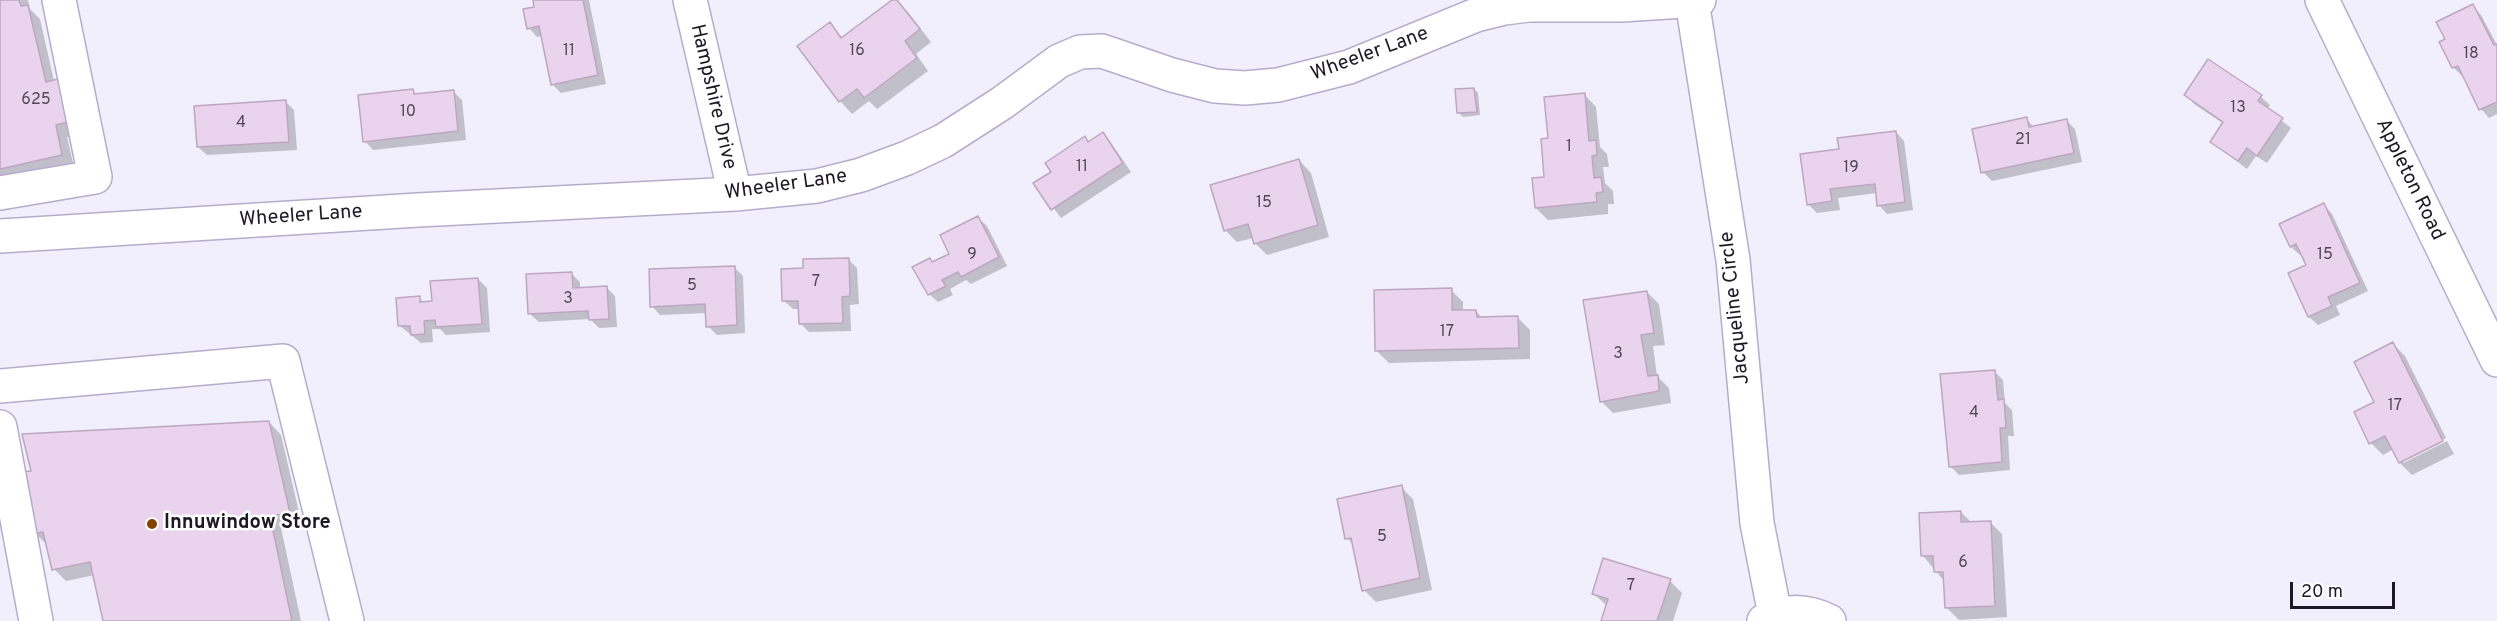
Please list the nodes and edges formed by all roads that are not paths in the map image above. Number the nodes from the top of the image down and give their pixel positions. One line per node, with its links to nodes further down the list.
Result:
1 (59, 0): 6 (street)
2 (690, 0): 7 (street, Hampshire Drive)
3 (1699, 0): 5 (street, Wheeler Lane)
4 (2322, 0): 9 (street, Appleton Road)
5 (1692, 1): 7 (street, Wheeler Lane); 12 (street, Jacqueline Circle)
6 (0, 193)
7 (735, 194): 8 (street, Wheeler Lane)
8 (0, 236)
9 (2497, 360)
10 (0, 386): 14 (street)
11 (0, 427): 13 (street)
12 (1769, 618): 15 (street, Jacqueline Circle)
13 (36, 621)
14 (347, 621)
15 (1828, 621)

